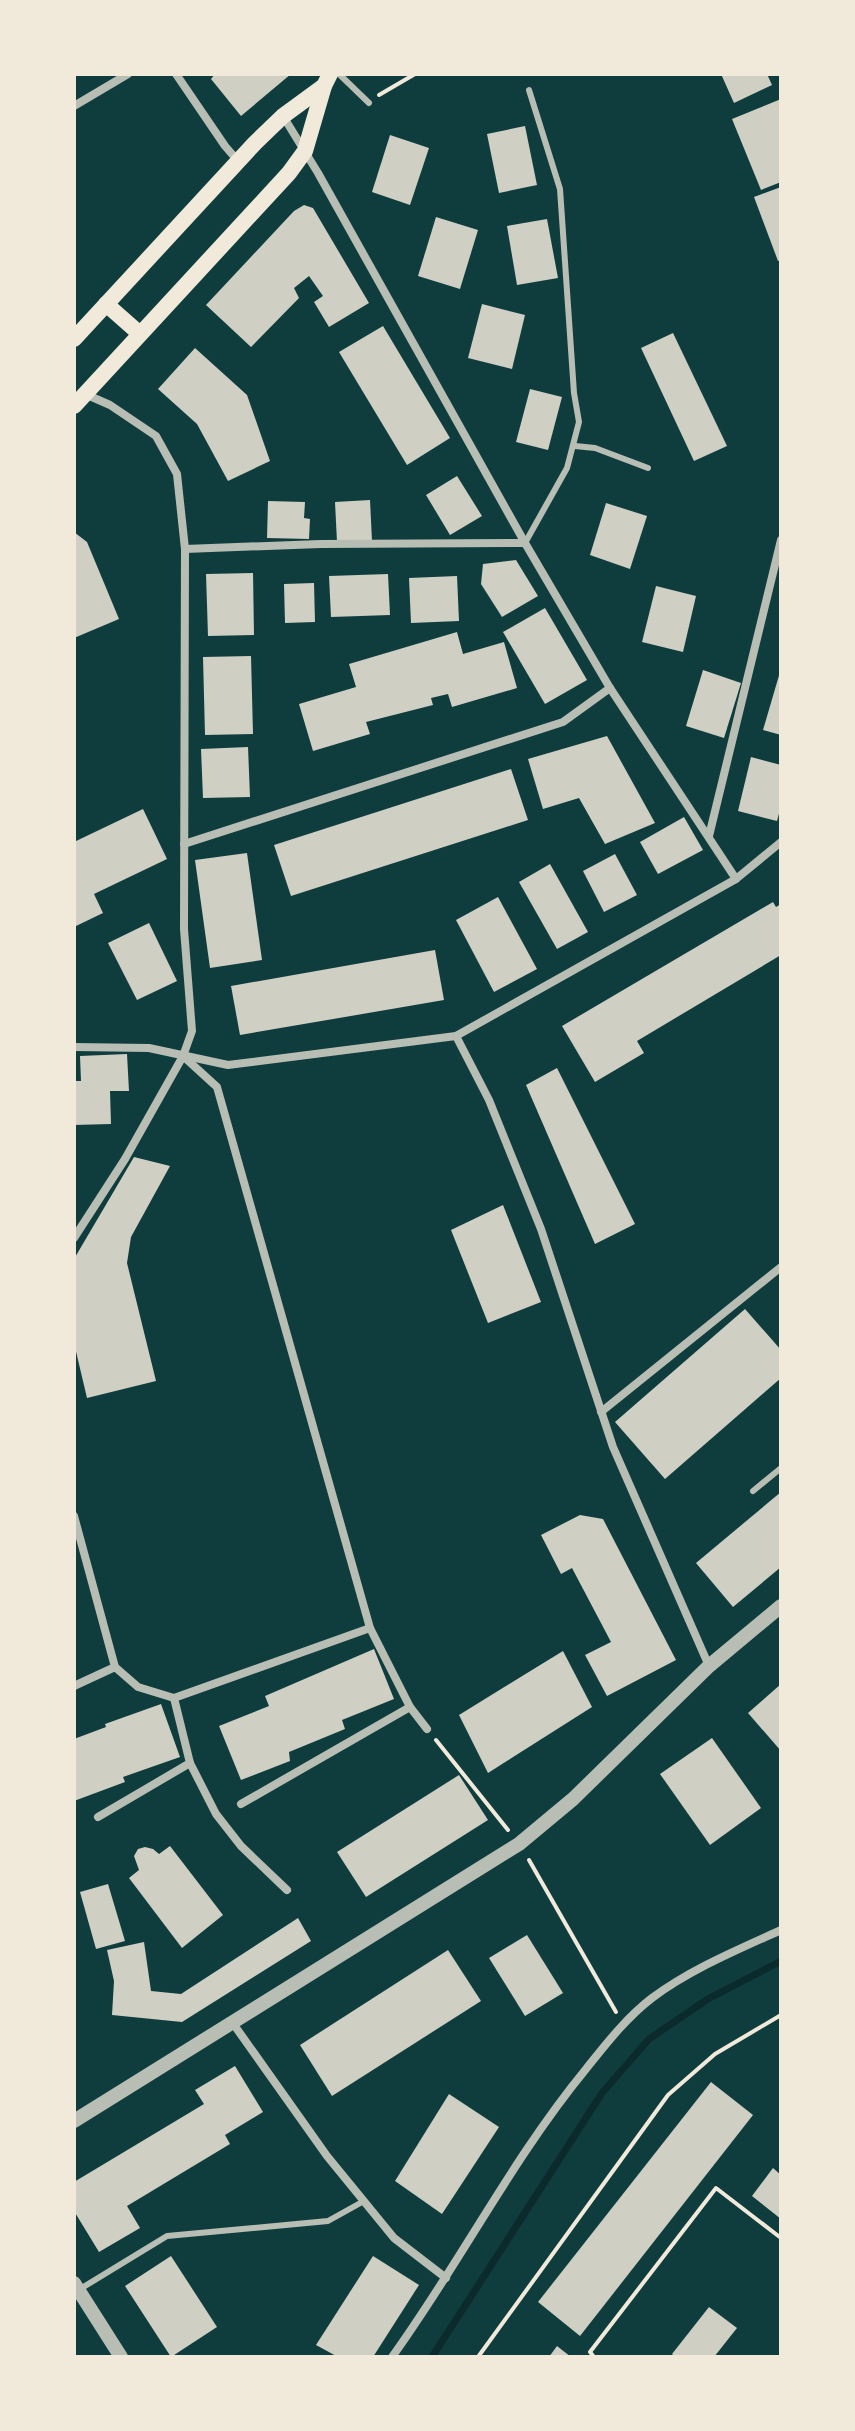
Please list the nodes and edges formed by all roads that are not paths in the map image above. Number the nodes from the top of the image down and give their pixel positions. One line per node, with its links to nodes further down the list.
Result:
1 (128, 74): 7 (street)
2 (176, 74): 10 (street)
3 (339, 74): 6 (lane)
4 (327, 80): 8 (main road); 9 (main road)
5 (529, 90): 15 (lane)
6 (371, 101)
7 (74, 106)
8 (283, 116): 9 (street); 10 (main road)
9 (305, 151): 12 (main road); 18 (street)
10 (238, 161): 11 (main road)
11 (106, 304): 12 (main road); 13 (main road)
12 (140, 334): 14 (main road)
13 (74, 339)
14 (79, 400): 19 (street)
15 (575, 446): 16 (lane); 18 (lane)
16 (648, 468)
17 (781, 540): 21 (street)
18 (525, 543): 19 (street); 20 (street)
19 (185, 549): 23 (street)
20 (610, 688): 21 (street); 23 (street)
21 (709, 836): 24 (street)
22 (781, 842): 24 (street)
23 (184, 844): 27 (street)
24 (736, 879): 25 (street)
25 (456, 1036): 27 (street); 30 (street)
26 (74, 1047): 27 (street)
27 (183, 1056): 28 (street); 35 (street)
28 (74, 1238)
29 (781, 1267): 30 (street)
30 (601, 1412): 36 (street)
31 (781, 1468): 32 (lane)
32 (753, 1491)
33 (74, 1516): 37 (street)
34 (781, 1606): 36 (street)
35 (370, 1628): 39 (street); 40 (street)
36 (709, 1666): 47 (street)
37 (115, 1667): 38 (street); 39 (street)
38 (74, 1686)
39 (174, 1698): 42 (street)
40 (410, 1707): 41 (street); 43 (street)
41 (427, 1729)
42 (190, 1763): 44 (street); 45 (street)
43 (241, 1804)
44 (98, 1817)
45 (287, 1890)
46 (781, 1930): 50 (street)
47 (232, 2022): 48 (street); 49 (street)
48 (74, 2121)
49 (364, 2201): 50 (street); 51 (lane)
50 (446, 2278): 53 (street)
51 (76, 2286): 52 (street)
52 (121, 2357)
53 (392, 2357)

